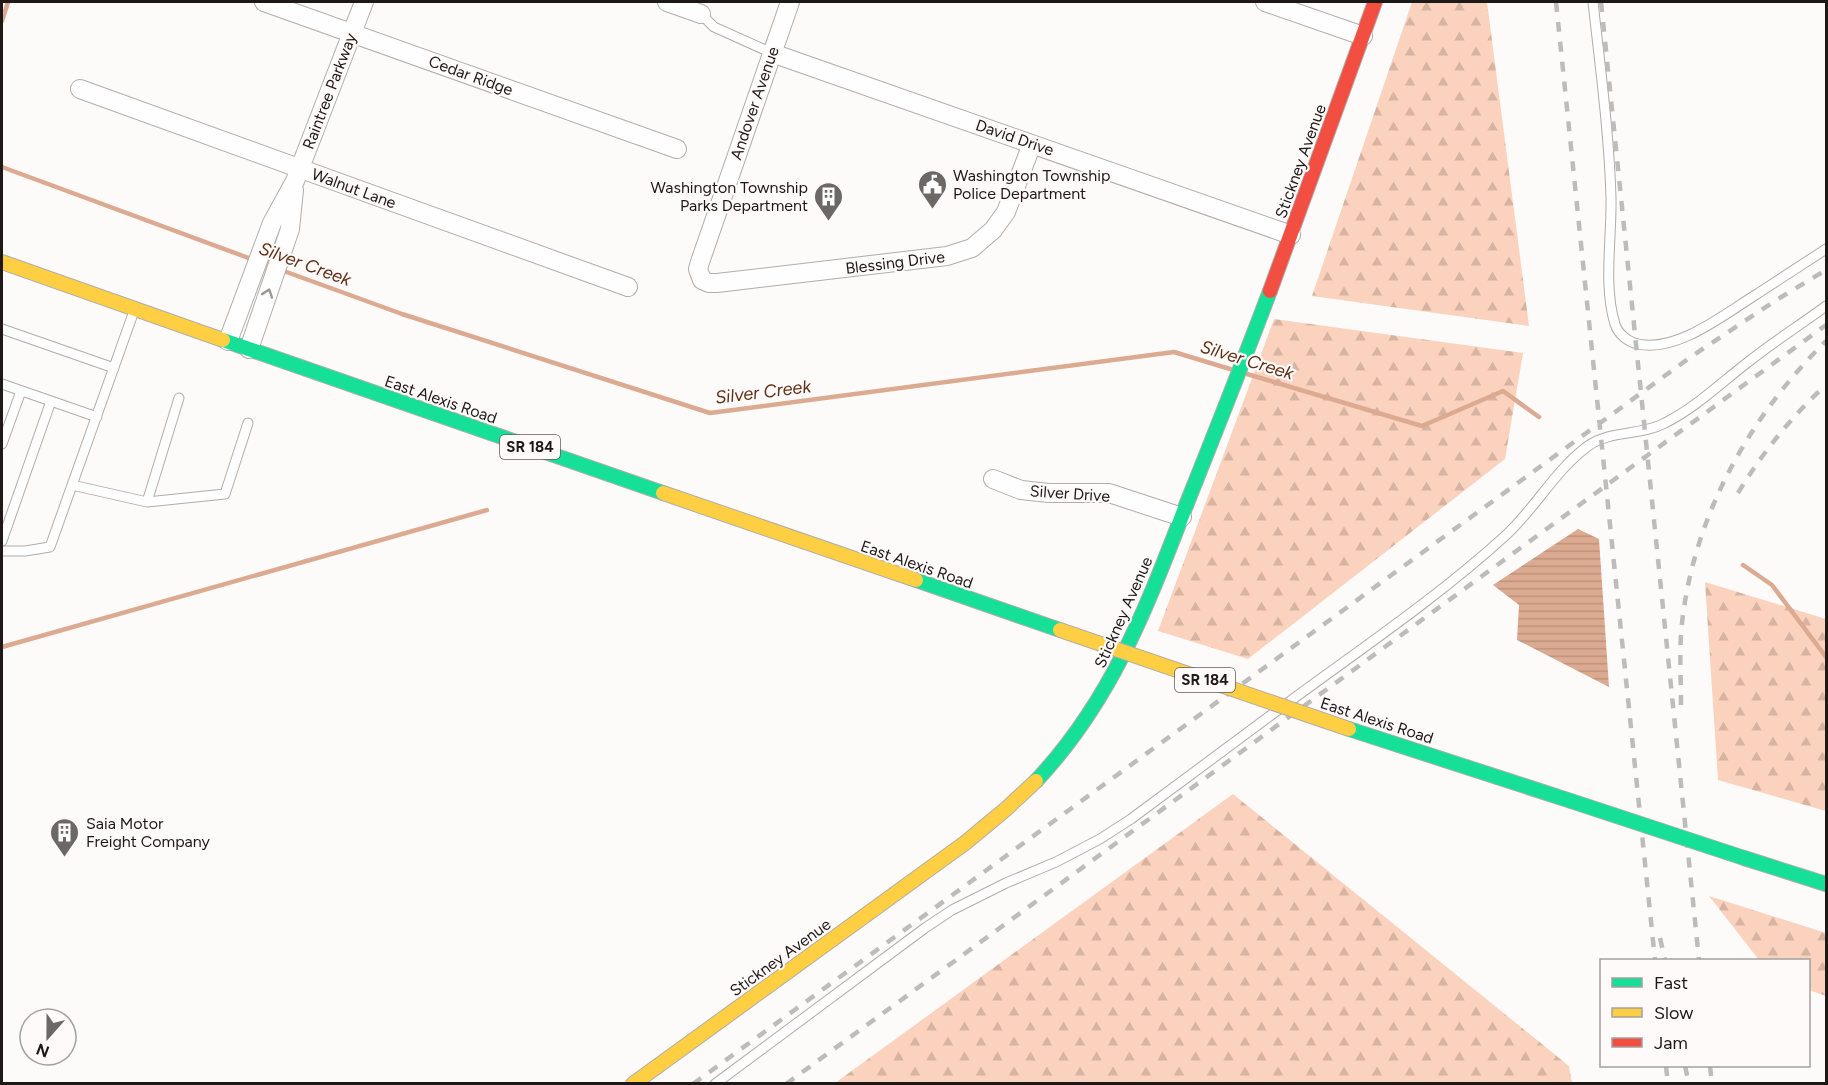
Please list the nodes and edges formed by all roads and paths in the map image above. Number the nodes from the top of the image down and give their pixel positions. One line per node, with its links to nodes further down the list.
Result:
1 (264, 2): 9 (street, Cedar Ridge)
2 (363, 2): 9 (street, Raintree Parkway)
3 (667, 2): 8 (street)
4 (790, 2): 11 (street, Andover Avenue)
5 (1265, 2): 10 (street)
6 (1375, 2): 10 (main road, Stickney Avenue)
7 (1593, 2): 17 (lane)
8 (700, 15): 11 (lane)
9 (352, 33): 14 (street, Cedar Ridge); 15 (street, Raintree Parkway)
10 (1363, 36): 16 (main road, Stickney Avenue)
11 (771, 53): 13 (street, David Drive); 19 (street, Andover Avenue)
12 (81, 89): 15 (street, Walnut Lane)
13 (1032, 144): 16 (street, David Drive); 19 (street, Blessing Drive)
14 (677, 149)
15 (298, 175): 20 (street, Walnut Lane); 24 (street, Raintree Parkway); 25 (street, Raintree Parkway, one-way to 15)
16 (1291, 235): 37 (main road, Stickney Avenue)
17 (1827, 249)
18 (2, 262): 22 (main road, East Alexis Road / SR 184)
19 (699, 274)
20 (628, 287)
21 (1827, 306): 42 (lane)
22 (135, 309): 24 (main road, East Alexis Road / SR 184); 26 (lane)
23 (2, 328): 26 (lane)
24 (228, 341): 25 (main road, East Alexis Road / SR 184)
25 (249, 349): 40 (main road, East Alexis Road / SR 184, bridge)
26 (114, 368): 31 (lane)
27 (2, 384): 28 (lane)
28 (21, 391): 30 (lane); 33 (lane)
29 (179, 398): 36 (lane)
30 (51, 401): 31 (lane); 38 (lane)
31 (97, 417): 35 (lane)
32 (248, 423): 36 (lane)
33 (2, 444)
34 (993, 479): 37 (street, Silver Drive)
35 (72, 485): 36 (lane); 39 (lane)
36 (147, 502)
37 (1182, 517): 41 (main road, Stickney Avenue)
38 (2, 540)
39 (2, 551)
40 (1827, 884)
41 (633, 1083)
42 (715, 1083)

